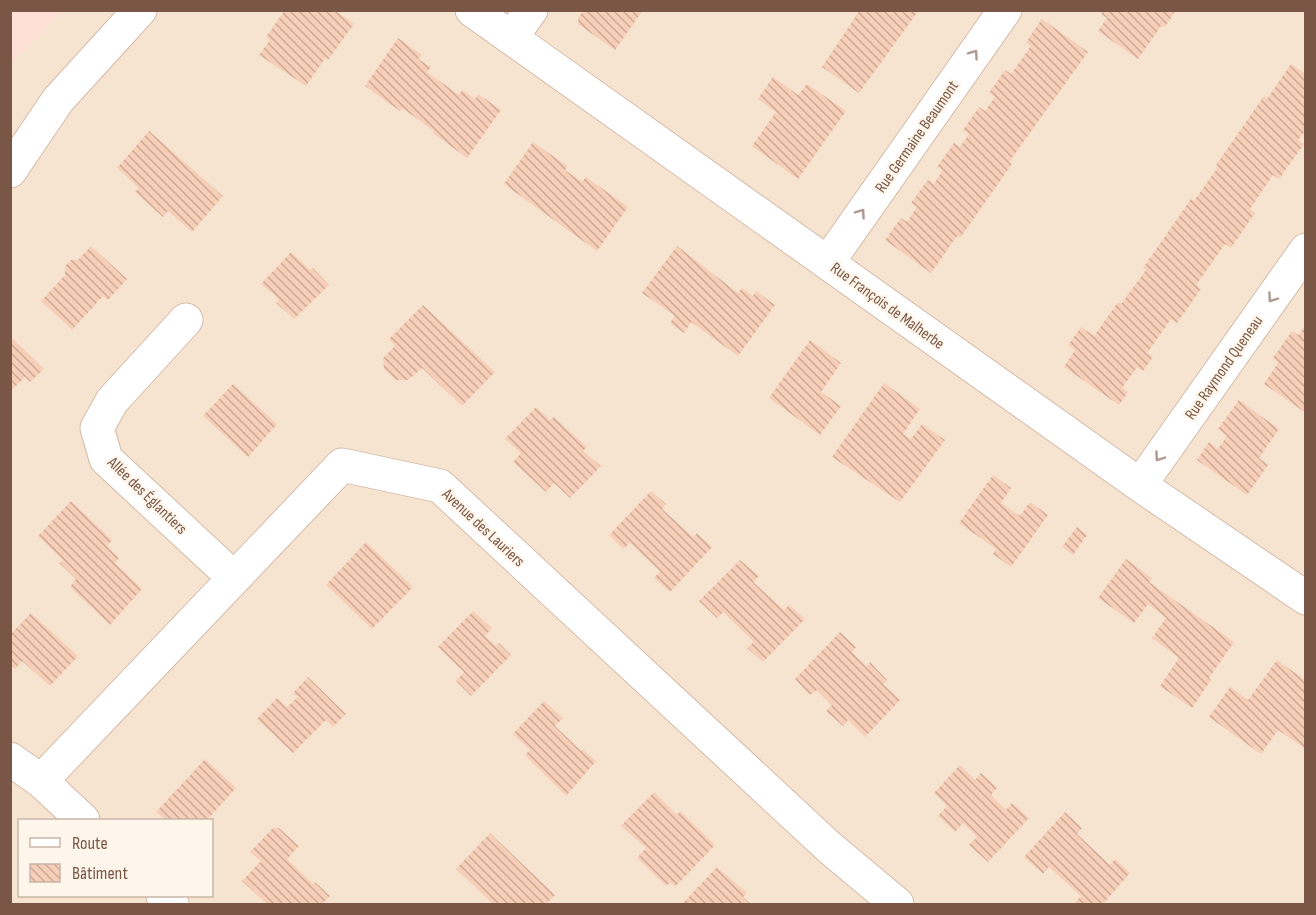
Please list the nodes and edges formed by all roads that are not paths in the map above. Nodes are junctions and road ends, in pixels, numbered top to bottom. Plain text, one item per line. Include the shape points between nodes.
1 (140, 10) edge
2 (472, 10) edge
3 (531, 10) edge
4 (1005, 10) edge
5 (511, 38) junction
6 (58, 100) junction
7 (10, 136) edge
8 (10, 171) edge
9 (1305, 250) edge
10 (828, 262) junction
11 (186, 320) dead end
12 (1140, 485) junction
13 (234, 578) junction
14 (1305, 598) edge
15 (10, 759) edge
16 (41, 781) junction
17 (82, 819) edge
18 (897, 904) edge

1 - 6 street
2 - 5 street, Rue François de Malherbe
3 - 5 street
10 -> 4 street, Rue Germaine Beaumont
5 - 10 street, Rue François de Malherbe
6 - 7 street
6 - 8 street
9 -> 12 street, Rue Raymond Queneau
10 - 12 street, Rue François de Malherbe
11 - 13 street, Allée des Églantiers via 112,401 97,428 106,459
12 - 14 street, Rue François de Malherbe
13 - 16 street, Avenue des Lauriers
13 - 18 street, Avenue des Lauriers via 342,465 440,486 830,848
15 - 16 street
16 - 17 street

